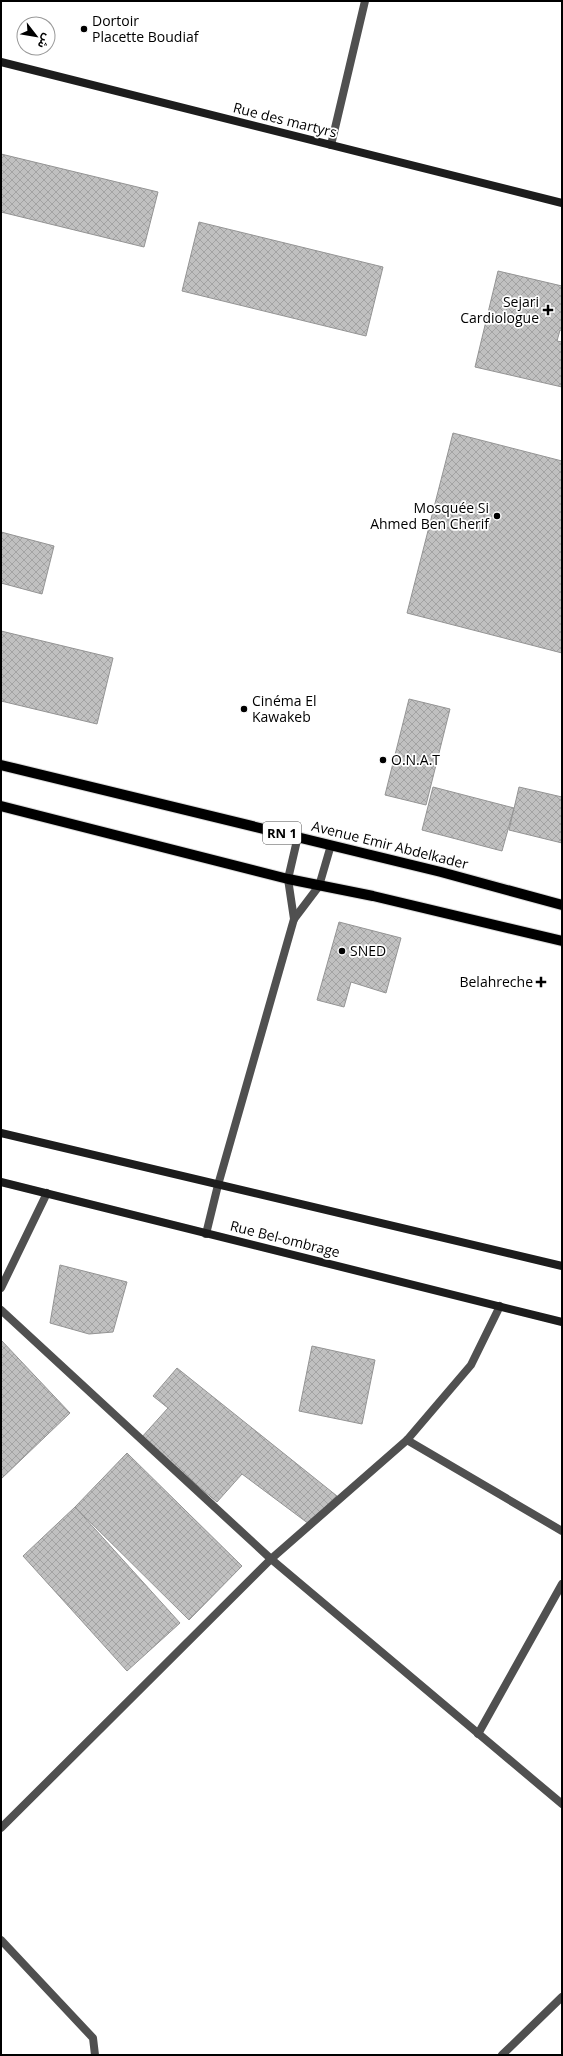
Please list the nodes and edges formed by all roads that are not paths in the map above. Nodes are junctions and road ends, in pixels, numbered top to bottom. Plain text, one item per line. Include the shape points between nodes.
1 (364, 1) edge
2 (1, 62) edge
3 (330, 145) junction
4 (562, 203) edge
5 (1, 766) edge
6 (1, 806) edge
7 (298, 836) junction
8 (331, 845) junction
9 (288, 879) junction
10 (319, 886) junction
11 (562, 905) edge
12 (294, 919) junction
13 (562, 941) edge
14 (1, 1132) edge
15 (1, 1182) edge
16 (218, 1185) junction
17 (47, 1193) junction
18 (206, 1234) junction
19 (562, 1266) edge
20 (1, 1288) edge
21 (500, 1306) junction
22 (1, 1310) edge
23 (562, 1322) edge
24 (408, 1440) junction
25 (562, 1531) edge
26 (271, 1559) junction
27 (562, 1584) edge
28 (478, 1734) junction
29 (562, 1804) edge
30 (1, 1828) edge
31 (1, 1940) edge
32 (562, 1997) edge
33 (95, 2055) edge
34 (502, 2055) edge

1 - 3 street
2 - 3 street, Rue des martyrs
3 - 4 street, Rue des martyrs
5 - 7 main road, Avenue Emir Abdelkader / RN 1
6 - 9 main road
7 - 8 main road, Avenue Emir Abdelkader / RN 1
7 - 9 street
8 - 10 street
8 - 11 main road, Avenue Emir Abdelkader / RN 1
9 - 10 main road
9 - 12 street
10 - 12 street
10 - 13 main road via 373,896
12 - 16 street
14 - 16 street
15 - 17 street, Rue Bel-ombrage
16 - 18 street
16 - 19 street
17 - 18 street, Rue Bel-ombrage
17 - 20 street
18 - 21 street, Rue Bel-ombrage
21 - 23 street, Rue Bel-ombrage
21 - 24 street via 471,1366
22 - 26 street
24 - 25 street
24 - 26 street
26 - 28 street
26 - 30 street
27 - 28 street
28 - 29 street
31 - 33 street via 93,2038
32 - 34 street

